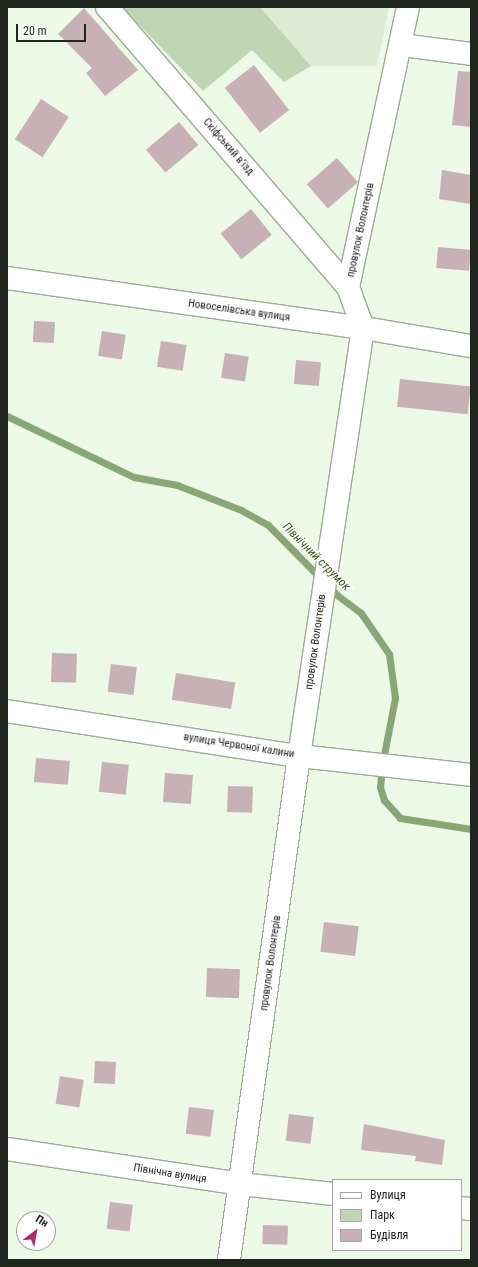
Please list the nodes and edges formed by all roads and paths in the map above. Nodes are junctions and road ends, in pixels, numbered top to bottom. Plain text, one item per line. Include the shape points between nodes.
1 (107, 7) edge
2 (408, 7) edge
3 (402, 45) junction
4 (471, 54) edge
5 (7, 278) edge
6 (348, 287) junction
7 (363, 328) junction
8 (471, 346) edge
9 (7, 711) edge
10 (299, 756) junction
11 (471, 774) edge
12 (7, 1149) edge
13 (240, 1184) junction
14 (332, 1194) edge
15 (229, 1260) edge

1 - 6 street, Скіфський в'їзд
2 - 3 street, провулок Волонтерів
3 - 4 street
3 - 6 street, провулок Волонтерів
5 - 7 street, Новоселівська вулиця
6 - 7 street, провулок Волонтерів
7 - 8 street, Новоселівська вулиця
7 - 10 street, провулок Волонтерів
9 - 10 street, вулиця Червоної калини
10 - 11 street, вулиця Червоної калини
10 - 13 street, провулок Волонтерів
12 - 13 street, Північна вулиця
13 - 14 street, Північна вулиця
13 - 15 street, провулок Волонтерів

